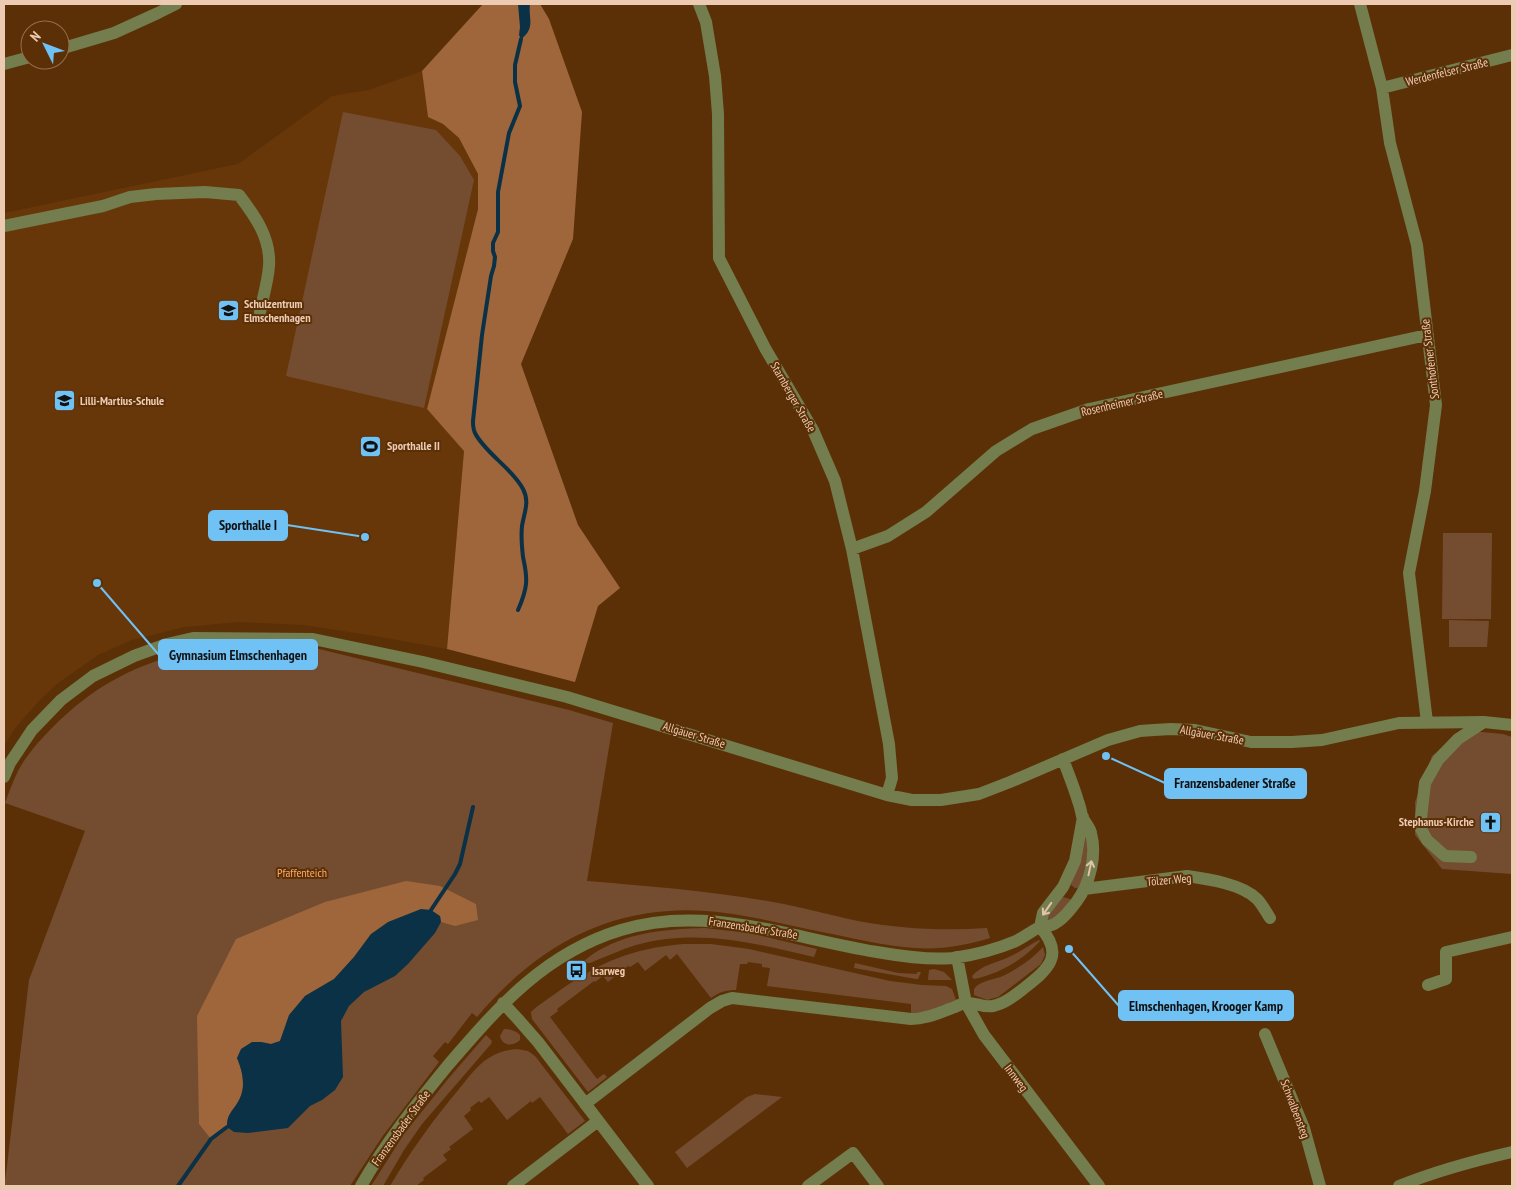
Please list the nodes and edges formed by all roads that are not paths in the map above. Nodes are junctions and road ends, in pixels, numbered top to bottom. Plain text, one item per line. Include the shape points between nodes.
1 (176, 4) edge
2 (699, 4) edge
3 (1360, 4) edge
4 (70, 46) edge
5 (1512, 55) edge
6 (20, 60) edge
7 (4, 64) edge
8 (1382, 88) junction
9 (4, 226) edge
10 (260, 312) dead end
11 (1427, 335) junction
12 (852, 549) junction
13 (1427, 722) junction
14 (1484, 722) junction
15 (1512, 725) edge
16 (1062, 759) junction
17 (4, 777) edge
18 (886, 794) junction
19 (1082, 817) junction
20 (1471, 857) dead end
21 (1063, 888) junction
22 (1082, 892) junction
23 (1270, 918) dead end
24 (1040, 927) junction
25 (1512, 937) edge
26 (957, 957) junction
27 (1428, 985) dead end
28 (503, 1003) junction
29 (966, 1003) junction
30 (1265, 1034) dead end
31 (585, 1104) junction
32 (598, 1121) junction
33 (1512, 1152) edge
34 (361, 1186) edge
35 (512, 1186) edge
36 (648, 1186) edge
37 (808, 1186) edge
38 (878, 1186) edge
39 (1099, 1186) edge
40 (1320, 1186) edge
41 (1399, 1186) edge

1 - 4 street via 114,33
2 - 12 street, Starnberger Straße via 706,22 718,114 719,258 765,348 813,430 834,480
3 - 8 street, Sonthofener Straße
5 - 8 street, Werdenfelser Straße
6 - 7 street
8 - 11 street, Sonthofener Straße via 1390,143 1417,245
9 - 10 street via 103,206 130,197 205,192 239,195 256,216 266,239 269,265
11 - 12 street, Rosenheimer Straße via 1089,409 1032,430 996,452 926,512 888,536
11 - 13 street, Sonthofener Straße via 1436,405 1425,491 1409,573
12 - 18 street, Starnberger Straße via 889,744 892,778
13 - 14 street
13 - 16 street, Allgäuer Straße via 1292,742 1251,742 1195,730 1154,730 1108,740
14 - 15 street
14 - 20 street via 1458,740 1438,760 1425,783 1420,826 1427,840 1445,856
16 - 18 street, Allgäuer Straße via 979,794 941,800 912,800
16 - 19 street, Franzensbader Straße
17 - 18 street, Allgäuer Straße via 32,730 61,700 93,676 134,656 193,638 312,639 566,696
19 - 21 street, Franzensbader Straße via 1075,861
22 -> 19 street, Franzensbader Straße via 1089,875 1093,847 1090,830
21 - 22 street
21 -> 24 street, Franzensbader Straße via 1043,913
22 - 23 street, Tölzer Weg via 1187,876 1204,878 1244,890 1257,899
22 - 24 street, Franzensbader Straße via 1068,912 1052,926
24 - 26 street, Franzensbader Straße via 1014,942
24 - 29 street via 1049,938 1052,950 1052,959 1041,975 1002,1003 986,1007
25 - 27 street via 1446,952 1446,979
26 - 28 street, Franzensbader Straße via 916,958 724,922 670,921 622,929 584,944 534,975
26 - 29 street, Innweg
28 - 31 street via 538,1042
28 - 34 street, Franzensbader Straße via 407,1117
29 - 31 street via 930,1017 911,1019 732,998 710,1008
29 - 39 street, Innweg via 984,1035
30 - 40 street, Schwalbensteg via 1304,1128
31 - 32 street
32 - 35 street
32 - 36 street
33 - 41 street via 1472,1161
37 - 38 street via 853,1153

